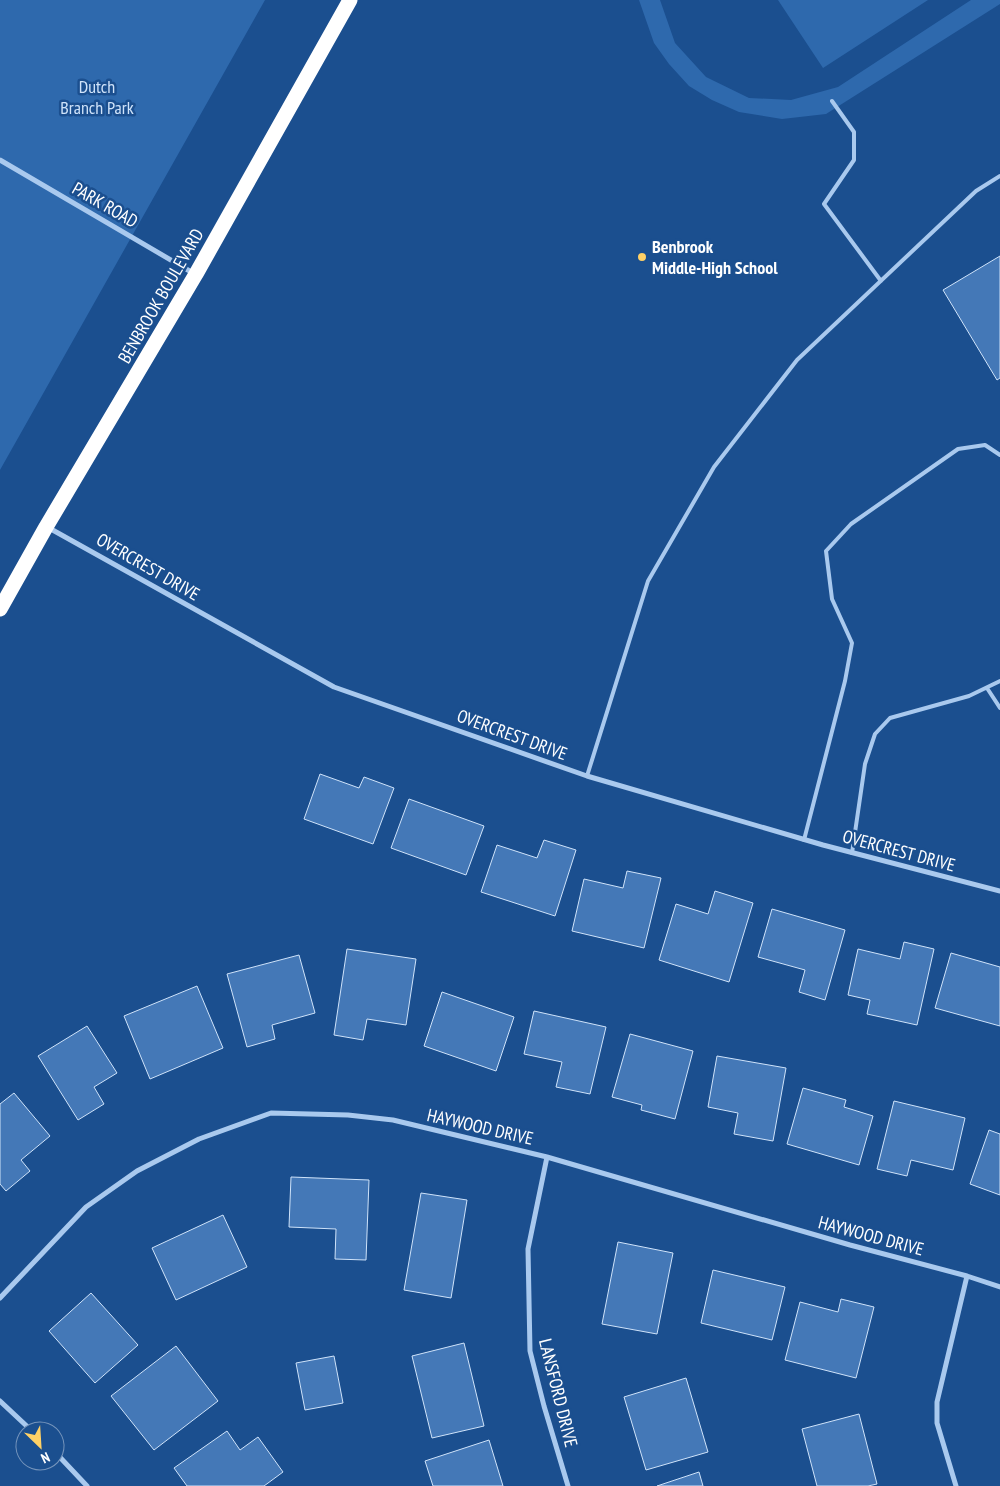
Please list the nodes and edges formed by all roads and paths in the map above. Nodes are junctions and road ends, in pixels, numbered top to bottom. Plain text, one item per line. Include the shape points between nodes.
1 (350, 0) edge
2 (832, 101) dead end
3 (0, 160) edge
4 (1000, 176) edge
5 (196, 274) junction
6 (881, 282) junction
7 (1000, 455) edge
8 (46, 526) junction
9 (0, 609) edge
10 (1000, 680) edge
11 (987, 688) junction
12 (1000, 708) edge
13 (587, 776) junction
14 (804, 840) junction
15 (852, 853) junction
16 (1000, 891) edge
17 (547, 1157) junction
18 (967, 1276) junction
19 (1000, 1286) edge
20 (0, 1298) edge
21 (0, 1401) edge
22 (21, 1421) edge
23 (65, 1462) edge
24 (88, 1486) edge
25 (568, 1486) edge
26 (956, 1486) edge

1 - 5 highway, BENBROOK BOULEVARD
2 - 6 lane via 854,132 854,160 824,204
3 - 5 street, PARK ROAD
4 - 6 lane via 976,191
5 - 8 highway, BENBROOK BOULEVARD
6 - 13 lane via 797,360 714,467 648,581
7 - 14 lane via 985,445 958,449 851,524 826,551 832,599 852,643 846,681
8 - 9 highway, BENBROOK BOULEVARD
8 - 13 street, OVERCREST DRIVE via 334,687
10 - 11 lane
11 - 12 lane
11 - 15 lane via 890,718 875,734 865,764
13 - 14 street, OVERCREST DRIVE
14 - 15 street, OVERCREST DRIVE
15 - 16 street, OVERCREST DRIVE
17 - 18 street, HAYWOOD DRIVE
17 - 20 street, HAYWOOD DRIVE via 393,1120 271,1113 199,1139 137,1171 86,1207
17 - 25 street, LANSFORD DRIVE via 528,1249 530,1351
18 - 19 street, HAYWOOD DRIVE
18 - 26 street via 937,1402 937,1423
21 - 22 street
23 - 24 street

